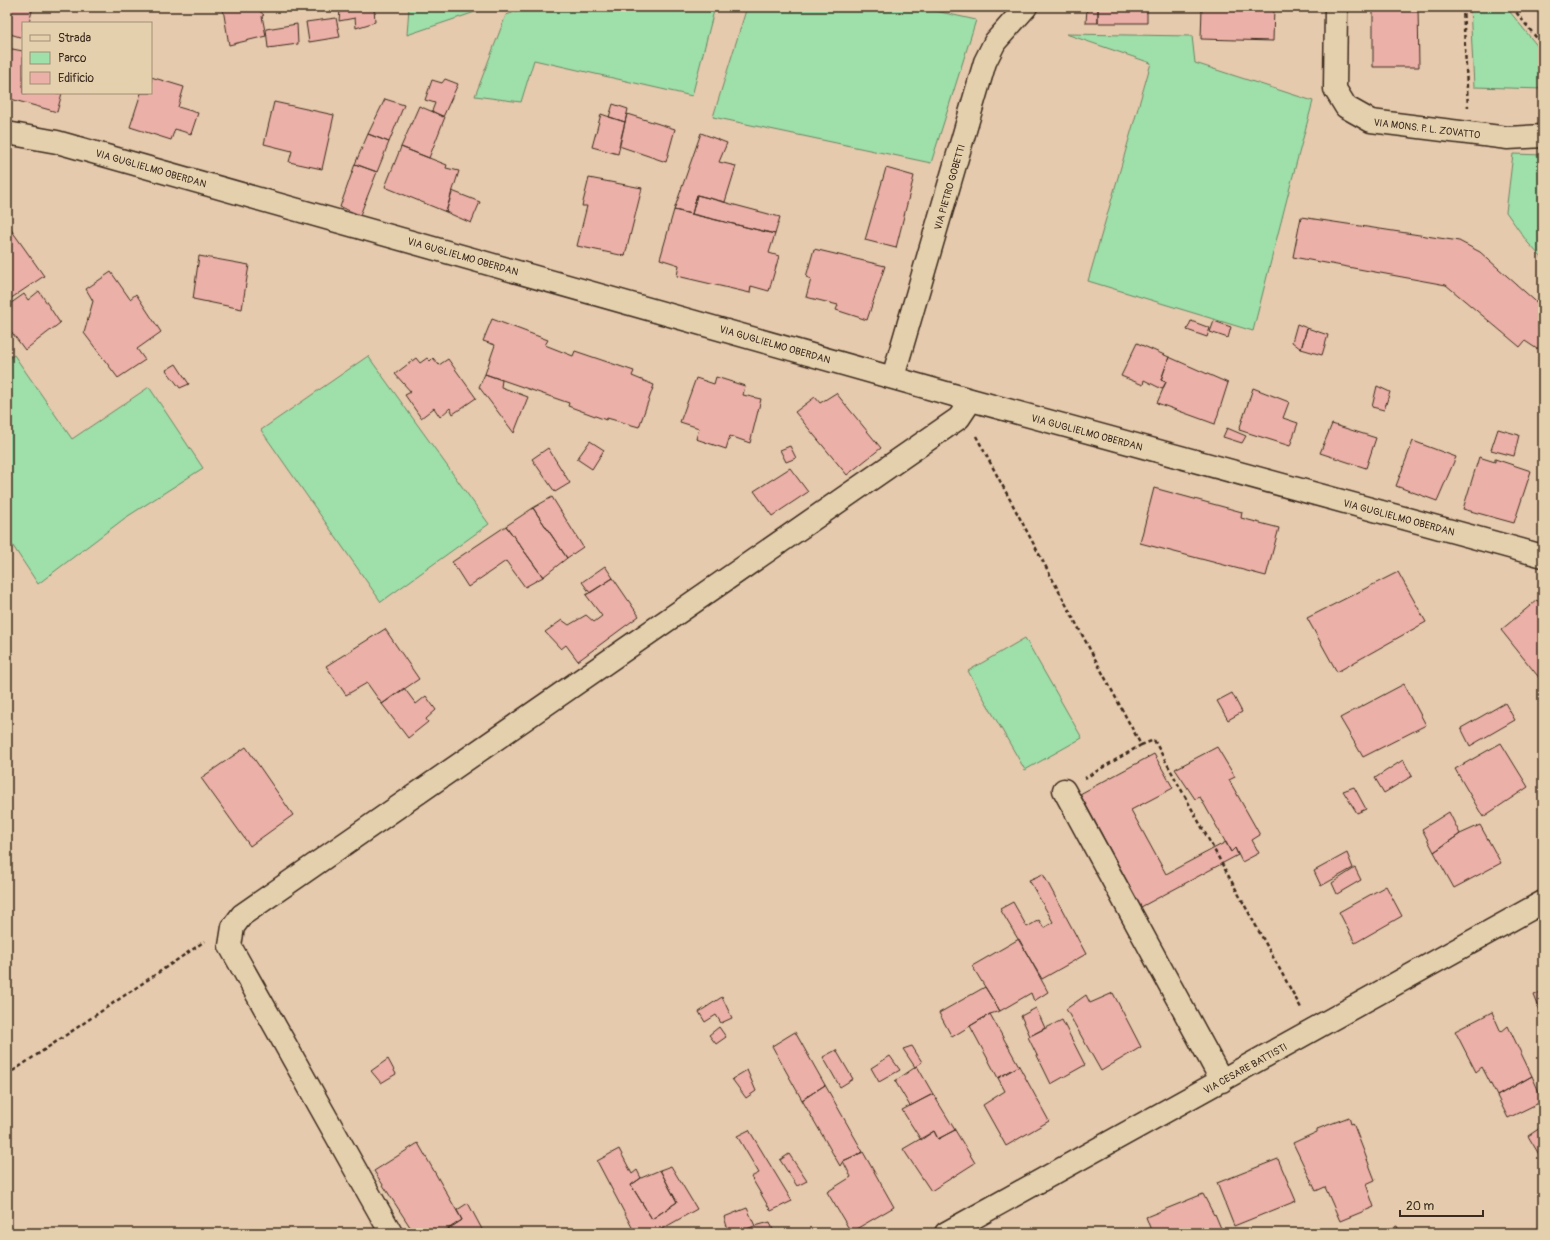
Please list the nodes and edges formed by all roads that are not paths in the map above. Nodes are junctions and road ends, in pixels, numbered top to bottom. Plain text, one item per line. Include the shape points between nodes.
1 (1026, 7) edge
2 (1336, 7) edge
3 (7, 133) edge
4 (1543, 136) edge
5 (893, 378) junction
6 (971, 400) junction
7 (1543, 556) edge
8 (1064, 790) road end
9 (1543, 902) edge
10 (1222, 1081) junction
11 (391, 1233) edge
12 (946, 1233) edge

1 - 5 street, VIA PIETRO GOBETTI via 995,42 985,62
2 - 4 street, VIA MONS. P. L. ZOVATTO via 1335,89 1346,107 1371,121 1508,138
3 - 5 street, VIA GUGLIELMO OBERDAN via 64,144
5 - 6 street, VIA GUGLIELMO OBERDAN
6 - 7 street, VIA GUGLIELMO OBERDAN
6 - 11 street via 959,418 242,915 233,927 230,946
8 - 10 street
9 - 10 street, VIA CESARE BATTISTI
10 - 12 street, VIA CESARE BATTISTI

